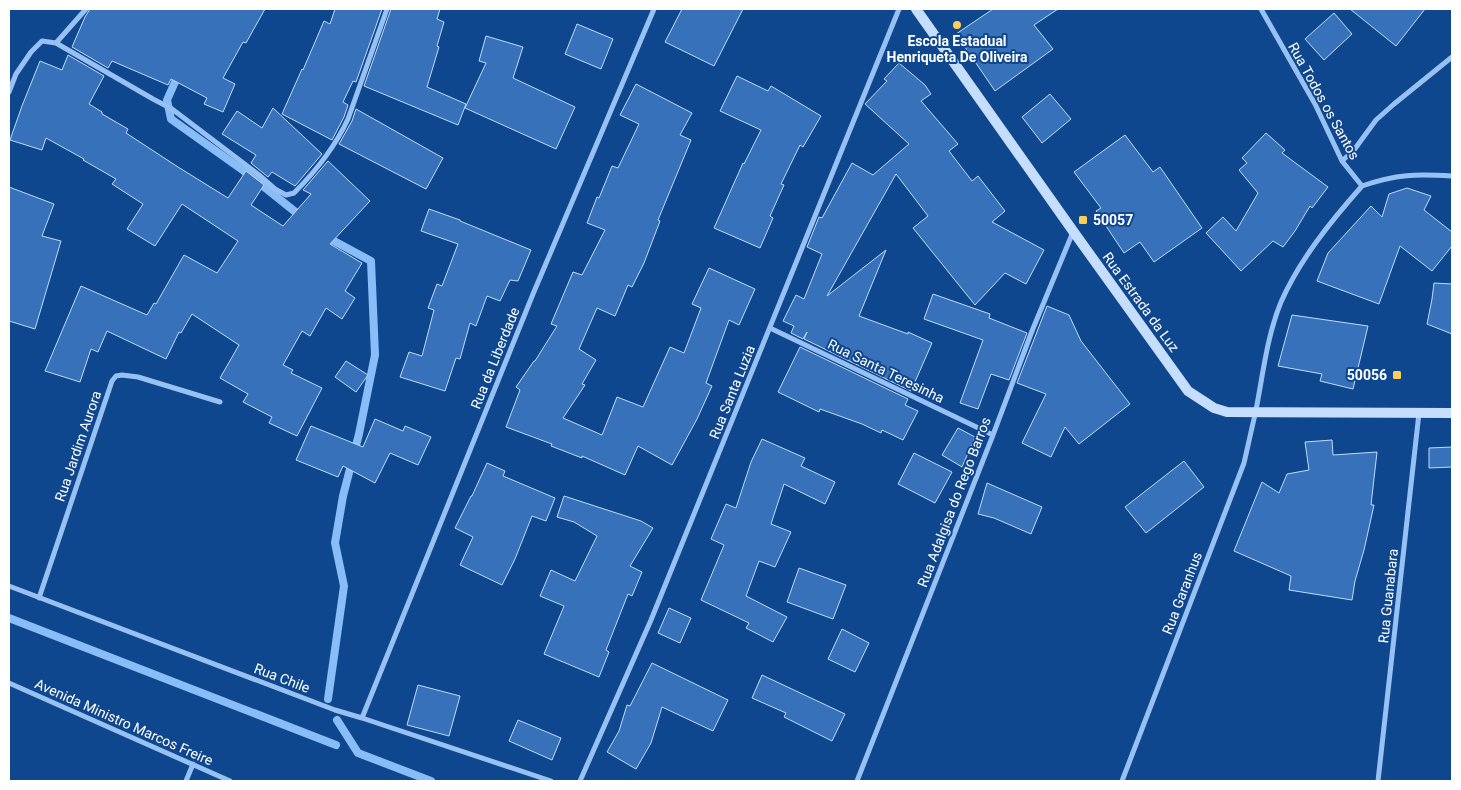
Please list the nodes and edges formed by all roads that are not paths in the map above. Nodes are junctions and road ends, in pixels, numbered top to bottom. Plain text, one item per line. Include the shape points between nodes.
1 (86, 9) edge
2 (387, 9) edge
3 (654, 9) edge
4 (898, 9) edge
5 (916, 9) edge
6 (1261, 9) edge
7 (56, 43) junction
8 (1452, 58) edge
9 (9, 92) edge
10 (1342, 161) junction
11 (1452, 176) edge
12 (1362, 186) junction
13 (1073, 231) junction
14 (770, 328) junction
15 (220, 402) dead end
16 (1256, 411) junction
17 (1420, 413) junction
18 (1452, 413) edge
19 (994, 435) junction
20 (9, 586) edge
21 (39, 598) junction
22 (9, 683) edge
23 (362, 718) junction
24 (193, 764) junction
25 (186, 781) edge
26 (230, 781) edge
27 (551, 781) edge
28 (580, 781) edge
29 (857, 781) edge
30 (1122, 781) edge
31 (1378, 781) edge

1 - 7 street
2 - 7 street via 342,132 333,148 294,193 286,195 172,109
3 - 23 street, Rua da Liberdade via 533,294
4 - 14 street, Rua Santa Luzia
5 - 13 main road, Rua Estrada da Luz
6 - 10 street, Rua Todos os Santos via 1315,104
7 - 9 street via 42,40 16,74
8 - 10 street via 1376,120
10 - 12 street, Rua Todos os Santos
11 - 12 street via 1403,175
12 - 16 street, Rua Garanhus via 1316,242 1281,303 1273,326
13 - 16 main road, Rua Estrada da Luz via 1188,391 1214,408 1227,412
13 - 19 street, Rua Adalgisa do Rego Barros
14 - 19 street, Rua Santa Teresinha
14 - 28 street, Rua Santa Luzia via 648,628
15 - 21 street, Rua Jardim Aurora via 138,377 116,376
16 - 17 main road, Rua Estrada da Luz
16 - 30 street, Rua Garanhus via 1244,463
17 - 18 main road, Rua Estrada da Luz
17 - 31 street, Rua Guanabara
19 - 29 street, Rua Adalgisa do Rego Barros
20 - 21 street, Rua Chile
21 - 23 street, Rua Chile
22 - 24 street, Avenida Ministro Marcos Freire
23 - 27 street, Rua Chile
24 - 25 street
24 - 26 street, Avenida Ministro Marcos Freire

